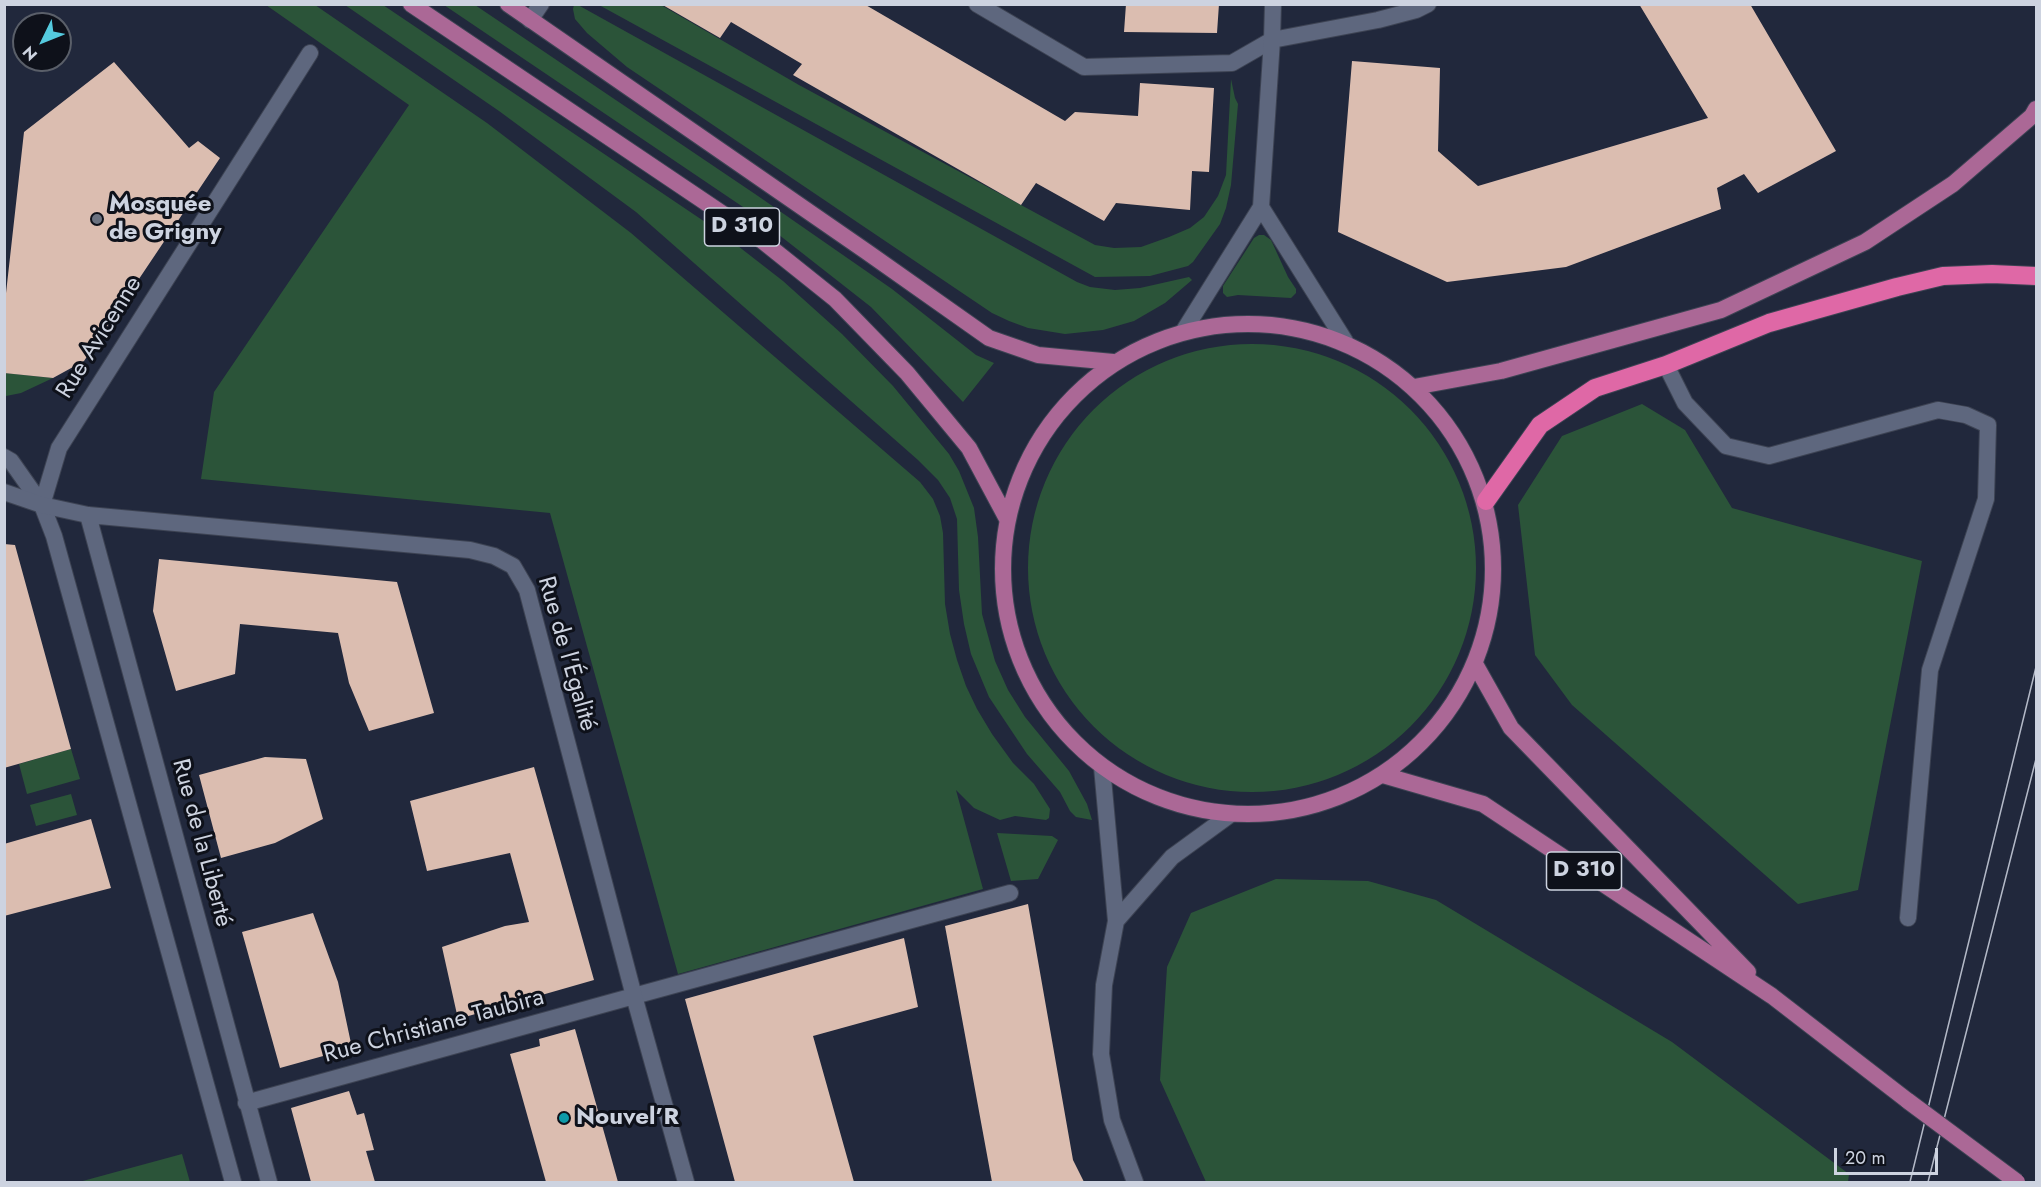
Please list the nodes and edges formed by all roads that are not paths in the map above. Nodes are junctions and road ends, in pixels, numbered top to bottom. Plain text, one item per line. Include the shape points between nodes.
1 (411, 4) edge
2 (508, 4) edge
3 (541, 4) edge
4 (977, 4) edge
5 (1274, 4) edge
6 (1428, 4) edge
7 (530, 20) junction
8 (1272, 40) junction
9 (310, 53) dead end
10 (2037, 109) edge
11 (1261, 207) junction
12 (2037, 276) edge
13 (1183, 332) junction
14 (1345, 341) junction
15 (1113, 362) junction
16 (1666, 365) junction
17 (1414, 387) junction
18 (4, 457) edge
19 (4, 492) edge
20 (1486, 501) junction
21 (42, 505) junction
22 (88, 515) junction
23 (1007, 519) junction
24 (1475, 664) junction
25 (1102, 767) junction
26 (1383, 775) junction
27 (1231, 814) junction
28 (1010, 893) dead end
29 (1908, 918) dead end
30 (1116, 921) junction
31 (634, 996) junction
32 (1772, 996) junction
33 (246, 1103) junction
34 (233, 1182) edge
35 (268, 1182) edge
36 (686, 1182) edge
37 (1135, 1182) edge
38 (2017, 1182) edge

1 - 23 main road, D 310 via 759,239 835,299 907,373 969,448
2 - 7 main road, D 310
3 - 7 street
4 - 8 street via 1084,67 1232,63
5 - 8 street
6 - 8 street via 1378,20
7 - 15 main road, D 310 via 989,338 1038,355
8 - 11 street
9 - 21 street, Rue Avicenne via 59,448
10 - 17 main road via 1953,184 1865,242 1721,310 1501,371
11 - 13 street
11 - 14 street
12 - 16 highway via 1944,276 1897,286 1769,323
13 - 14 main road via 1227,324 1273,324
13 - 15 main road
14 - 17 main road
15 - 23 main road via 1078,391 1046,428 1022,472
16 - 20 highway via 1595,388 1540,425
16 - 29 street via 1685,403 1726,446 1769,456 1938,410 1966,415 1988,425 1986,499 1930,670
17 - 20 main road via 1452,431
18 - 21 street via 11,461
19 - 21 street, Rue de l'Égalité
20 - 24 main road via 1493,592
21 - 22 street, Rue de l'Égalité
21 - 34 street via 54,536
22 - 31 street, Rue de l'Égalité via 470,550 513,566 527,590
22 - 33 street, Rue de la Liberté
23 - 25 main road via 1002,568 1007,618 1026,674 1055,720
24 - 26 main road via 1437,727
24 - 32 main road, D 310 via 1511,728
25 - 27 main road via 1148,794 1190,808
25 - 30 street
26 - 27 main road via 1308,807 1270,814
26 - 32 main road, D 310 via 1483,804
27 - 30 street via 1172,857
28 - 31 street, Rue Christiane Taubira
30 - 37 street via 1104,985 1101,1054 1112,1120
31 - 33 street, Rue Christiane Taubira
31 - 36 street, Rue de l'Égalité
32 - 38 main road, D 310, bridge
33 - 35 street, Rue de la Liberté

